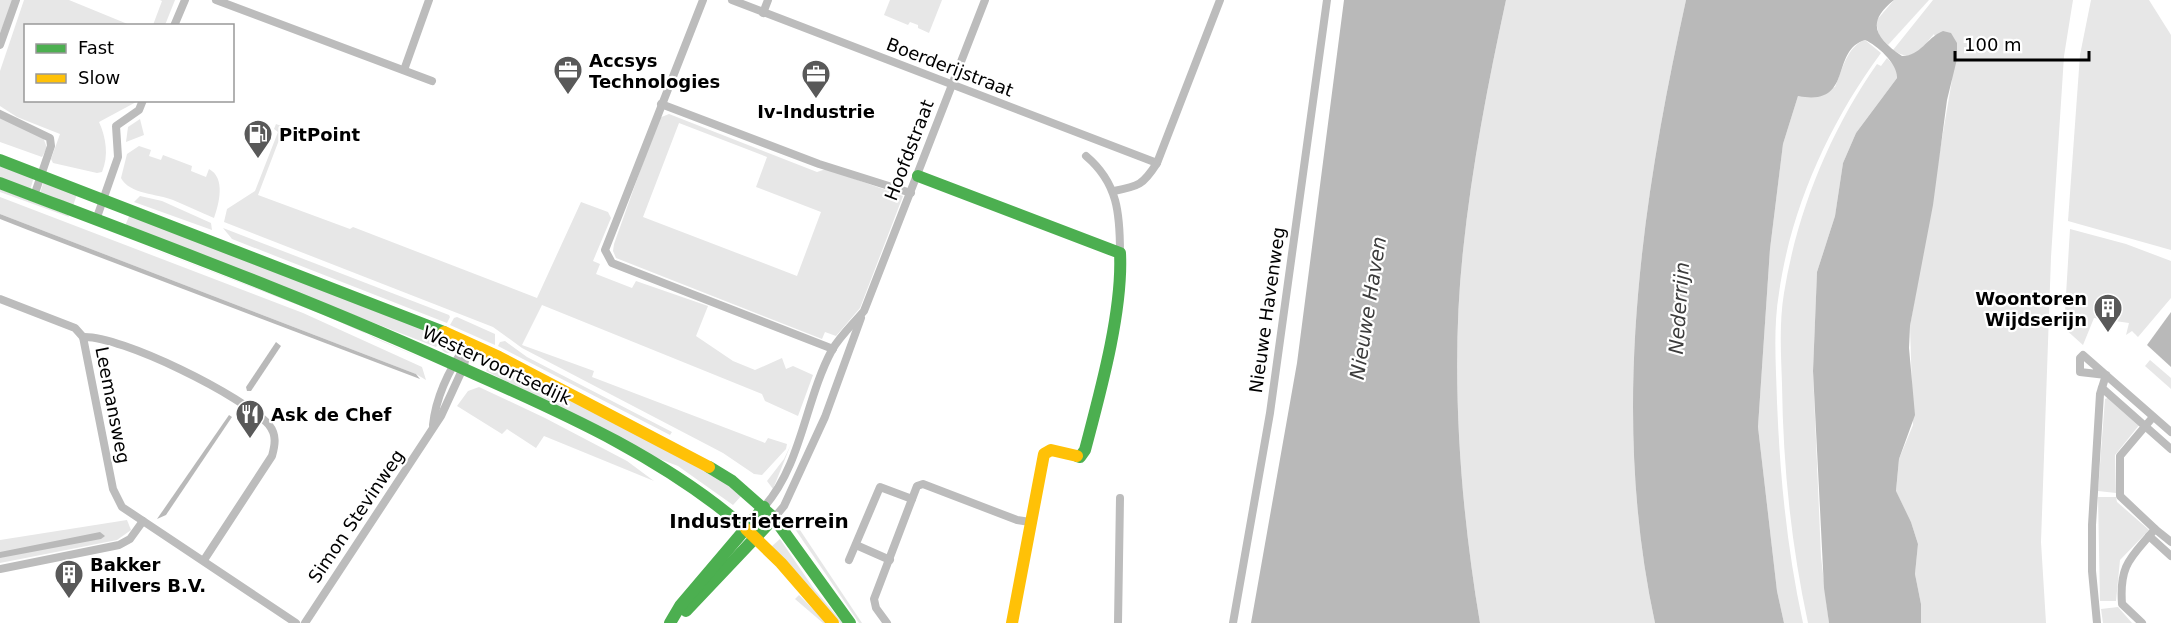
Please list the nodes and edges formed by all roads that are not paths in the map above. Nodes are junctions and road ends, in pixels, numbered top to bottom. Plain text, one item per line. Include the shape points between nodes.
1 (16, 0) edge
2 (184, 0) edge
3 (216, 0) edge
4 (429, 0) edge
5 (703, 0) edge
6 (732, 0) edge
7 (768, 0) edge
8 (985, 0) edge
9 (1220, 0) edge
10 (1327, 0) edge
11 (764, 13) junction
12 (175, 24) edge
13 (0, 45) edge
14 (404, 70) junction
15 (432, 81) dead end
16 (951, 85) junction
17 (142, 102) edge
18 (661, 104) junction
19 (0, 114) edge
20 (1086, 156) dead end
21 (0, 159) edge
22 (1157, 163) junction
23 (41, 175) junction
24 (918, 176) junction
25 (0, 183) edge
26 (1114, 191) junction
27 (911, 193) junction
28 (34, 196) junction
29 (104, 199) junction
30 (96, 220) junction
31 (1120, 253) junction
32 (0, 299) edge
33 (864, 311) junction
34 (83, 337) junction
35 (468, 343) junction
36 (833, 349) junction
37 (459, 364) junction
38 (2102, 388) junction
39 (2153, 417) junction
40 (433, 426) junction
41 (2145, 426) junction
42 (2171, 432) edge
43 (800, 434) junction
44 (813, 438) junction
45 (2171, 449) edge
46 (1120, 498) dead end
47 (912, 499) junction
48 (764, 507) junction
49 (774, 518) junction
50 (143, 521) junction
51 (1030, 522) junction
52 (749, 532) junction
53 (2152, 532) junction
54 (2171, 542) edge
55 (856, 545) junction
56 (2171, 556) edge
57 (204, 560) junction
58 (849, 560) dead end
59 (890, 560) junction
60 (0, 569) edge
61 (296, 623) edge
62 (305, 623) edge
63 (670, 623) edge
64 (676, 623) edge
65 (833, 623) edge
66 (850, 623) edge
67 (887, 623) edge
68 (1012, 623) edge
69 (1119, 623) edge
70 (1233, 623) edge
71 (2097, 623) edge
72 (2142, 623) edge

1 - 13 street
2 - 12 street
3 - 14 street
4 - 14 street
5 - 18 street
6 - 11 street, Boerderijstraat
7 - 11 street
8 - 16 street, Hoofdstraat
9 - 22 street
10 - 70 street, Nieuwe Havenweg via 1270,413
11 - 16 street, Boerderijstraat
14 - 15 street
16 - 22 street, Boerderijstraat
16 - 24 street, Hoofdstraat
17 - 29 street via 139,110 116,126 118,157
18 - 27 street via 819,164
18 - 36 street via 605,250 612,263
19 - 23 street via 50,138
20 - 26 street via 1098,166
21 - 23 main road, Westervoortsedijk
22 - 26 street via 1147,180
23 - 28 street
23 - 29 main road, Westervoortsedijk
24 - 27 street, Hoofdstraat
24 - 31 main road
25 - 28 main road, Westervoortsedijk
26 - 31 street via 1120,215
27 - 33 street, Hoofdstraat
28 - 30 main road, Westervoortsedijk
29 - 30 street
29 - 35 main road, Westervoortsedijk
30 - 37 main road, Westervoortsedijk
31 - 51 main road via 1121,275 1104,373 1085,450 1080,457 1046,450
32 - 34 street, Leemansweg via 75,328
33 - 36 street, Hoofdstraat
33 - 44 street, Hoofdstraat
34 - 50 street, Leemansweg via 115,498
34 - 57 street via 101,338 192,374 269,426 276,444 272,456
35 - 37 street
35 - 48 main road, Westervoortsedijk via 707,465
36 - 43 street, Hoofdstraat
37 - 40 street, Simon Stevinweg via 445,409
37 - 40 street, Simon Stevinweg via 447,378
37 - 52 main road, Westervoortsedijk via 619,443 681,480
38 - 39 street via 2106,375
38 - 41 street
38 - 71 street via 2092,525
39 - 41 street
39 - 42 street
40 - 62 street, Simon Stevinweg
41 - 45 street
41 - 53 street via 2120,456 2120,496
43 - 44 street
43 - 48 street via 779,489
44 - 49 street via 784,506
46 - 69 street
47 - 51 street via 917,486 923,484
47 - 55 street via 880,487
47 - 59 street
48 - 49 main road, Westervoortsedijk
48 - 52 main road
49 - 52 main road
49 - 66 main road, Westervoortsedijk
50 - 57 street, Leemansweg
50 - 60 street via 130,539 119,545
51 - 68 main road
52 - 63 main road via 680,606
52 - 64 main road
52 - 65 main road, Westervoortsedijk
53 - 54 street
53 - 56 street
53 - 72 street via 2126,562 2123,575 2122,604
55 - 58 street
55 - 59 street
57 - 61 street, Leemansweg
59 - 67 street via 874,599

